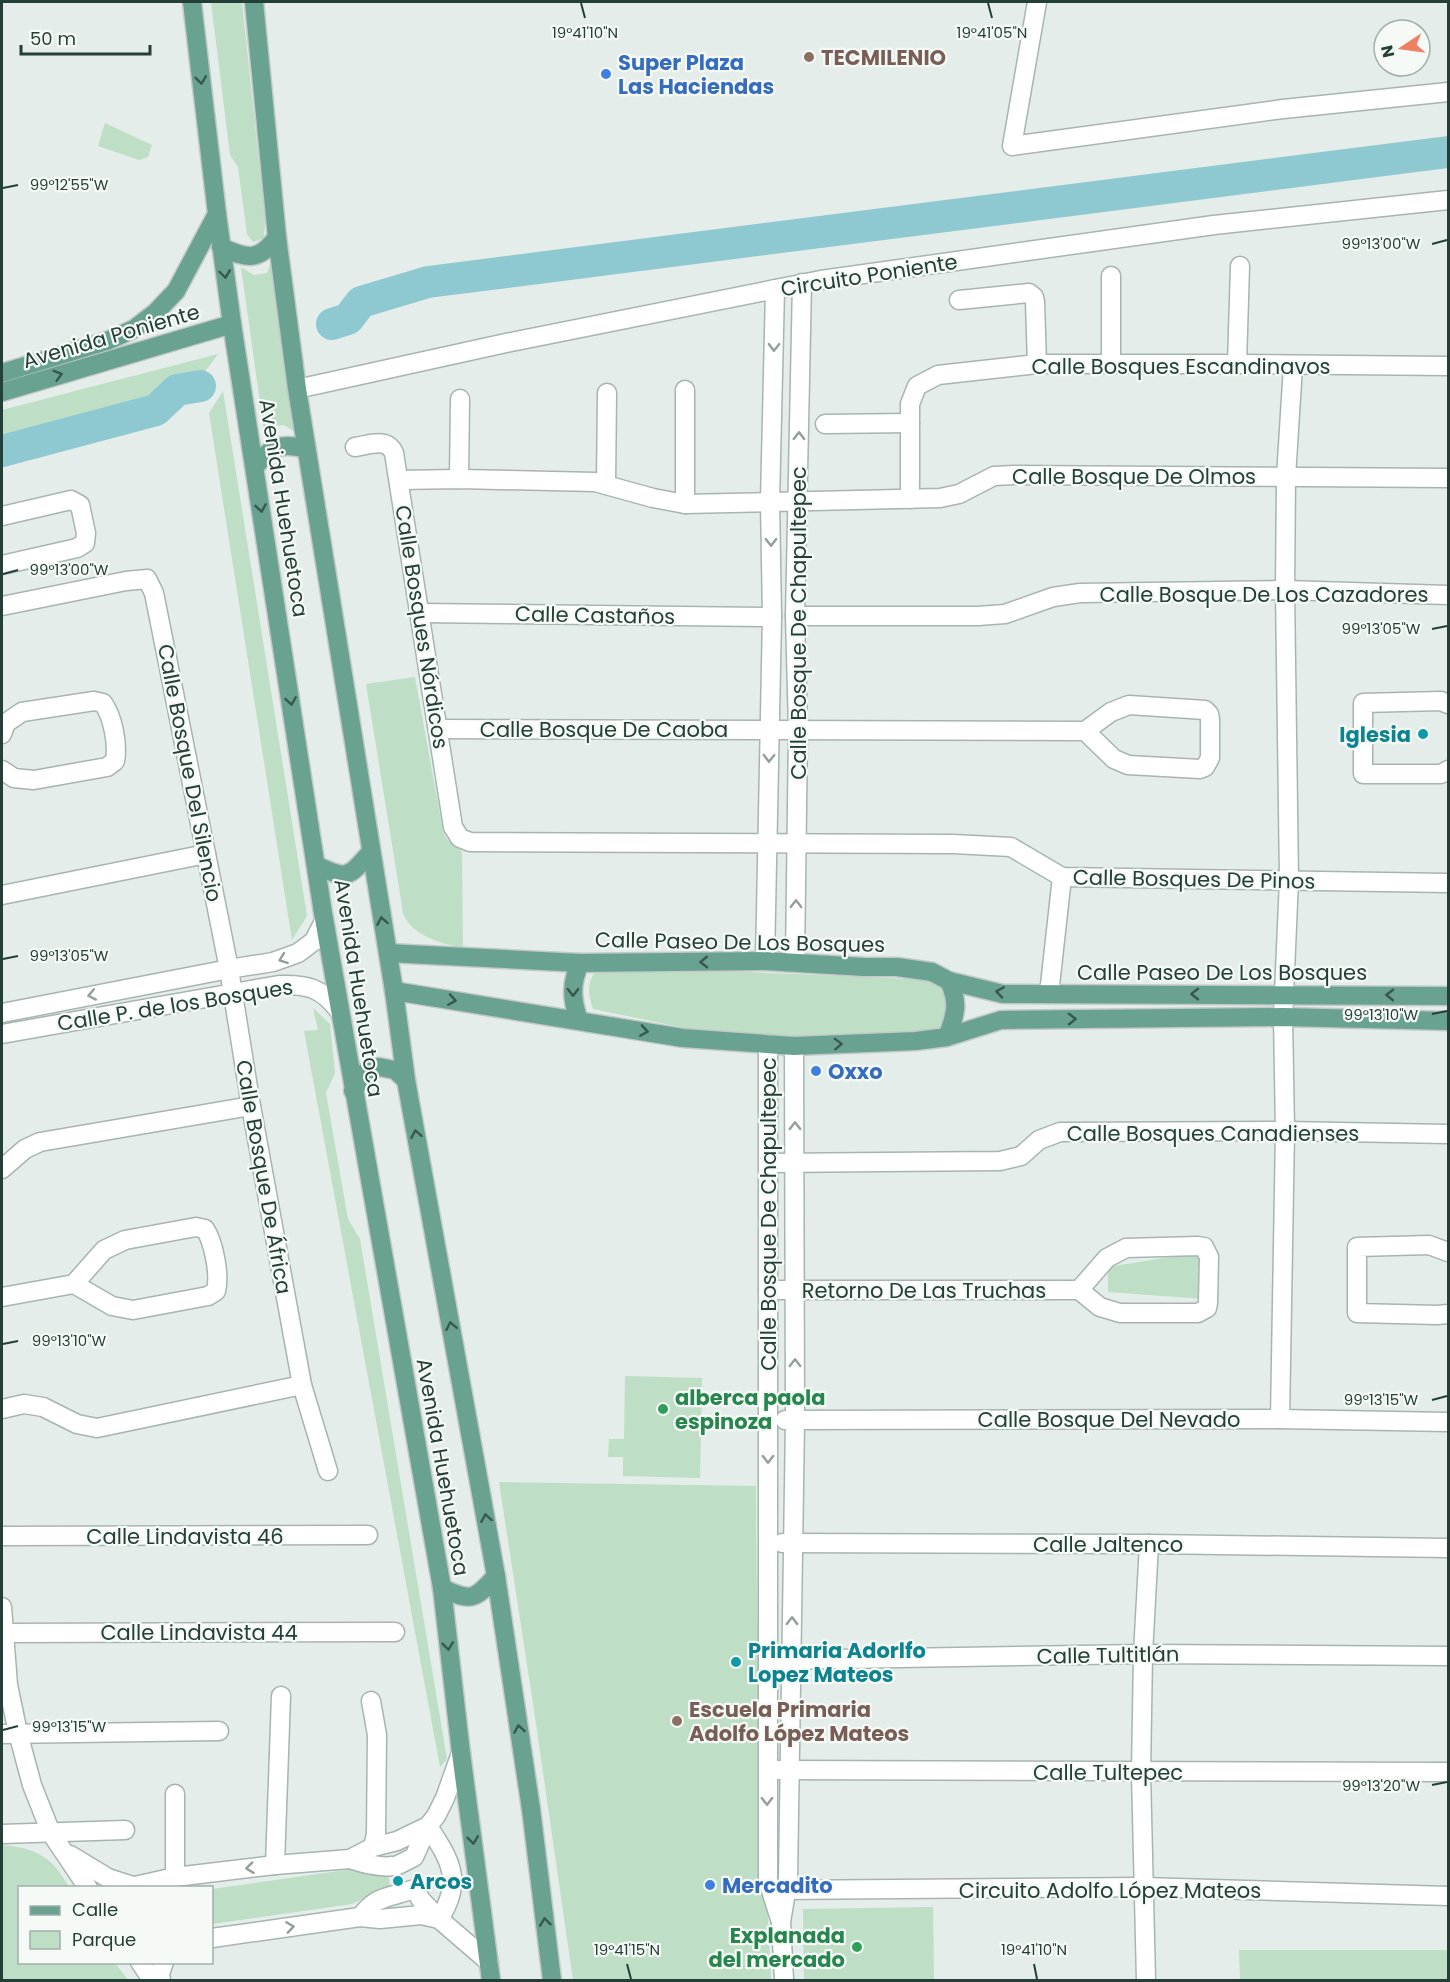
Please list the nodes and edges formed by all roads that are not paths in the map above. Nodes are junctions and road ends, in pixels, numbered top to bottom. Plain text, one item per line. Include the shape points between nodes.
1 (192, 2) edge
2 (254, 2) edge
3 (1037, 2) edge
4 (1449, 92) edge
5 (1449, 200) edge
6 (217, 214) junction
7 (277, 237) junction
8 (221, 247) junction
9 (1240, 266) dead end
10 (1111, 276) dead end
11 (802, 283) junction
12 (775, 289) junction
13 (959, 300) dead end
14 (232, 324) junction
15 (1037, 364) junction
16 (1237, 364) junction
17 (1111, 365) junction
18 (1293, 366) junction
19 (1449, 366) edge
20 (2, 373) edge
21 (297, 389) junction
22 (685, 390) dead end
23 (2, 392) edge
24 (607, 393) dead end
25 (460, 399) dead end
26 (910, 423) junction
27 (825, 424) dead end
28 (355, 447) dead end
29 (306, 449) junction
30 (255, 467) junction
31 (1286, 477) junction
32 (1449, 478) edge
33 (459, 479) junction
34 (399, 480) junction
35 (606, 484) junction
36 (910, 499) junction
37 (770, 502) junction
38 (798, 502) junction
39 (685, 504) junction
40 (2, 516) edge
41 (2, 565) edge
42 (1285, 590) junction
43 (1449, 595) edge
44 (2, 606) edge
45 (419, 613) junction
46 (795, 616) junction
47 (771, 617) junction
48 (1449, 704) edge
49 (438, 729) junction
50 (769, 729) junction
51 (798, 729) junction
52 (1085, 731) junction
53 (2, 734) edge
54 (2, 770) edge
55 (1449, 770) edge
56 (767, 843) junction
57 (796, 844) junction
58 (370, 853) junction
59 (206, 854) junction
60 (316, 865) junction
61 (1062, 877) junction
62 (1288, 880) junction
63 (1449, 884) edge
64 (2, 895) edge
65 (324, 921) junction
66 (388, 953) junction
67 (765, 961) junction
68 (795, 962) junction
69 (580, 963) junction
70 (229, 969) junction
71 (948, 981) junction
72 (394, 991) junction
73 (234, 994) junction
74 (1049, 994) junction
75 (1284, 994) junction
76 (1449, 996) edge
77 (340, 1012) junction
78 (2, 1013) edge
79 (1283, 1017) junction
80 (579, 1020) junction
81 (1449, 1021) edge
82 (2, 1034) edge
83 (947, 1037) junction
84 (768, 1044) junction
85 (795, 1046) junction
86 (406, 1080) junction
87 (353, 1091) junction
88 (250, 1106) junction
89 (1285, 1131) junction
90 (1449, 1134) edge
91 (768, 1163) junction
92 (795, 1164) junction
93 (2, 1169) edge
94 (1449, 1252) edge
95 (74, 1284) junction
96 (768, 1290) junction
97 (794, 1290) junction
98 (1079, 1290) junction
99 (2, 1297) edge
100 (1449, 1314) edge
101 (302, 1385) junction
102 (2, 1409) edge
103 (769, 1419) junction
104 (1280, 1419) junction
105 (795, 1420) junction
106 (1449, 1422) edge
107 (328, 1471) dead end
108 (368, 1535) dead end
109 (2, 1536) edge
110 (768, 1543) junction
111 (793, 1543) junction
112 (1149, 1544) junction
113 (1449, 1548) edge
114 (496, 1576) junction
115 (442, 1588) junction
116 (2, 1607) edge
117 (395, 1632) dead end
118 (2, 1633) edge
119 (1143, 1654) junction
120 (1449, 1656) edge
121 (768, 1659) junction
122 (791, 1660) junction
123 (281, 1695) dead end
124 (372, 1701) dead end
125 (219, 1731) dead end
126 (10, 1733) edge
127 (461, 1752) junction
128 (767, 1770) junction
129 (788, 1770) junction
130 (1141, 1773) junction
131 (1449, 1773) edge
132 (175, 1794) dead end
133 (428, 1826) junction
134 (125, 1830) dead end
135 (2, 1833) edge
136 (56, 1841) junction
137 (373, 1847) junction
138 (414, 1857) junction
139 (351, 1858) junction
140 (275, 1865) junction
141 (176, 1877) junction
142 (87, 1886) edge
143 (127, 1886) edge
144 (134, 1886) edge
145 (1143, 1887) junction
146 (779, 1890) junction
147 (404, 1892) junction
148 (1449, 1896) edge
149 (360, 1917) junction
150 (439, 1919) junction
151 (213, 1938) edge
152 (489, 1962) junction
153 (141, 1964) edge
154 (163, 1964) edge
155 (152, 1980) edge
156 (161, 1980) edge
157 (492, 1980) edge
158 (552, 1980) edge
159 (784, 1980) edge
160 (1146, 1980) edge

1 -> 6 main road, Avenida Huehuetoca
2 - 7 main road, Avenida Huehuetoca
3 - 4 street via 1012,146 1283,109
5 - 11 street, Circuito Poniente via 1214,225
6 - 8 main road, Avenida Huehuetoca
6 - 20 main road, Avenida Poniente via 176,291 156,312 107,341
7 - 8 main road via 268,249 255,256 241,256
7 - 21 main road, Avenida Huehuetoca
8 -> 14 main road, Avenida Huehuetoca
9 - 16 street
10 - 17 street
11 - 12 street, Circuito Poniente
38 -> 11 street, Calle Bosque De Chapultepec
12 - 21 street, Circuito Poniente
12 -> 37 street, Calle Bosque De Chapultepec
13 - 15 street via 1029,293 1034,297
23 -> 14 main road, Avenida Poniente
14 - 30 main road, Avenida Huehuetoca
15 - 17 street, Calle Bosques Escandinavos
15 - 26 street, Calle Bosques Escandinavos via 938,375 917,386 910,404
16 - 17 street, Calle Bosques Escandinavos
16 - 18 street, Calle Bosques Escandinavos
18 - 19 street, Calle Bosques Escandinavos
18 - 31 street
21 - 29 main road, Avenida Huehuetoca
22 - 39 street
24 - 35 street
25 - 33 street
26 - 27 street
26 - 36 street
28 - 34 street via 389,445
29 - 30 main road via 292,445 277,447
29 - 58 main road, Avenida Huehuetoca
30 -> 60 main road, Avenida Huehuetoca
31 - 32 street, Calle Bosque De Olmos
31 - 36 street, Calle Bosque De Olmos via 994,476 959,494
31 - 42 street
33 - 34 street, Calle Bosques Nórdicos
33 - 35 street, Calle Bosques Nórdicos
34 - 45 street, Calle Bosques Nórdicos
35 - 39 street, Calle Bosques Nórdicos
36 - 38 street, Calle Bosque De Olmos
37 - 38 street, Calle Bosque De Olmos
37 - 39 street, Calle Bosques Nórdicos
37 -> 47 street, Calle Bosque De Chapultepec
38 - 46 street, Calle Bosque De Chapultepec
40 - 41 street via 71,500 80,506 86,533 85,543 77,548
42 - 43 street, Calle Bosque De Los Cazadores
42 - 46 street, Calle Bosque De Los Cazadores via 1080,593 1053,597 1005,614 978,616
42 - 62 street
44 - 59 street, Calle Bosque Del Silencio via 147,579 154,593
45 - 47 street, Calle Castaños
45 - 49 street, Calle Bosques Nórdicos
46 - 51 street, Calle Bosque De Chapultepec
47 - 50 street, Calle Bosque De Chapultepec
48 - 55 street via 1363,703 1363,774 1441,774
49 - 50 street, Calle Bosque De Caoba
49 - 56 street, Calle Bosques Nórdicos via 453,827 460,838 470,842
50 - 51 street, Calle Bosque De Caoba
50 -> 56 street, Calle Bosque De Chapultepec
51 - 52 street, Calle Bosque De Caoba
51 - 57 street, Calle Bosque De Chapultepec
52 - 52 street via 1114,759 1128,765 1200,769 1210,759 1210,719 1200,709 1129,705
53 - 54 street via 6,723 22,712 94,701 103,703 109,711 117,751 115,761 107,767 34,780 14,778
56 - 57 street, Calle Bosques De Pinos
56 - 67 street, Calle Bosque De Chapultepec
57 - 61 street, Calle Bosques De Pinos via 1011,847
68 -> 57 street, Calle Bosque De Chapultepec
58 - 60 main road via 345,875
66 -> 58 main road, Avenida Huehuetoca
59 - 64 street
59 - 70 street, Calle Bosque Del Silencio
60 - 65 main road, Avenida Huehuetoca
61 - 62 street, Calle Bosques De Pinos
61 - 74 street
62 - 63 street, Calle Bosques De Pinos
62 - 75 street
65 -> 70 street, Calle P. de los Bosques via 314,941 298,953 273,962
65 - 77 main road, Avenida Huehuetoca
66 - 69 main road, Calle Paseo De Los Bosques
66 - 72 main road, Avenida Huehuetoca
67 - 68 main road, Calle Paseo De Los Bosques
67 -> 69 main road, Calle Paseo De Los Bosques
68 - 71 main road, Calle Paseo De Los Bosques via 897,967 932,972
69 -> 80 main road via 572,992
70 - 73 street, Calle Bosque De África
70 -> 78 street, Calle P. de los Bosques
74 -> 71 main road, Calle Paseo De Los Bosques via 1002,994
71 - 83 main road via 955,996 955,1016
72 -> 80 main road
72 - 86 main road, Avenida Huehuetoca
73 - 77 street, Calle P. de los Bosques via 303,984 324,994
73 - 82 street, Calle P. de los Bosques
73 - 88 street, Calle Bosque De África
75 -> 74 main road, Calle Paseo De Los Bosques
76 -> 75 main road, Calle Paseo De Los Bosques
75 - 79 street
77 - 87 main road, Avenida Huehuetoca
79 - 81 main road
83 -> 79 main road via 1001,1020
79 - 89 street
80 -> 84 main road via 683,1038
85 -> 83 main road
84 - 85 main road
84 - 91 street, Calle Bosque De Chapultepec
92 -> 85 street, Calle Bosque De Chapultepec
86 - 87 main road via 395,1070 379,1066 364,1073
114 -> 86 main road, Avenida Huehuetoca
87 - 115 main road, Avenida Huehuetoca
88 - 93 street via 40,1142
88 - 101 street, Calle Bosque De África
89 - 90 street, Calle Bosques Canadienses
89 - 92 street, Calle Bosques Canadienses via 1060,1132 1039,1140 1021,1156 1000,1161
89 - 104 street
91 - 92 street, Calle Bosques Canadienses
91 - 96 street, Calle Bosque De Chapultepec
92 - 97 street, Calle Bosque De Chapultepec
94 - 100 street via 1429,1245 1358,1247 1357,1313
95 - 95 street via 112,1306 133,1310 208,1296 216,1291 218,1281 210,1237 205,1228 195,1227 124,1240 104,1250
95 - 99 street
96 - 97 street, Retorno De Las Truchas
96 - 103 street, Calle Bosque De Chapultepec
97 - 98 street, Retorno De Las Truchas
105 -> 97 street, Calle Bosque De Chapultepec
98 - 98 street via 1100,1307 1120,1313 1198,1313 1208,1303 1208,1251 1198,1246 1126,1248 1107,1258
101 - 102 street via 97,1428 77,1424 43,1407 24,1404
101 - 107 street, Calle Bosque De África
103 - 105 street, Calle Bosque Del Nevado
103 -> 110 street, Calle Bosque De Chapultepec
104 - 105 street, Calle Bosque Del Nevado
104 - 106 street, Calle Bosque Del Nevado
105 - 111 street, Calle Bosque De Chapultepec
108 - 109 street, Calle Lindavista 46
110 - 111 street, Calle Jaltenco
110 - 121 street, Calle Bosque De Chapultepec
111 - 112 street, Calle Jaltenco
122 -> 111 street, Calle Bosque De Chapultepec
112 - 113 street, Calle Jaltenco
112 - 119 street
114 - 115 main road via 482,1592 470,1597 459,1597
158 -> 114 main road, Avenida Huehuetoca
115 -> 127 main road, Avenida Huehuetoca
116 - 118 street
117 - 118 street, Calle Lindavista 44
118 - 126 street
119 - 120 street, Calle Tultitlán
119 - 122 street, Calle Tultitlán
119 - 130 street
121 - 122 street, Calle Tultitlán
121 - 128 street, Calle Bosque De Chapultepec
122 - 129 street, Calle Bosque De Chapultepec
123 - 140 street
124 - 137 street via 377,1735
125 - 126 street
126 - 136 street
127 - 133 street via 445,1798
127 -> 152 main road, Avenida Huehuetoca
128 - 129 street, Calle Tultepec
128 -> 146 street, Calle Bosque De Chapultepec via 768,1881
129 - 130 street, Calle Tultepec
129 - 146 street, Calle Bosque De Chapultepec
130 - 131 street, Calle Tultepec
130 - 145 street
132 - 141 street
133 - 137 street
133 - 138 street
133 - 150 street via 447,1857 453,1877 451,1896
134 - 136 street
135 - 136 street
136 - 142 street
136 - 143 street via 91,1869
137 - 139 street
138 - 139 street via 387,1867
138 - 147 street
139 - 140 street
140 -> 141 street
141 - 144 street
145 - 146 street, Circuito Adolfo López Mateos
145 - 148 street, Circuito Adolfo López Mateos
145 - 160 street
146 - 159 street, Calle Bosque De Chapultepec
147 - 149 street via 376,1900
147 - 150 street via 421,1900
149 - 150 street via 421,1915
151 -> 149 street
150 - 152 street
152 - 157 main road, Avenida Huehuetoca
153 - 155 street
154 - 156 street

